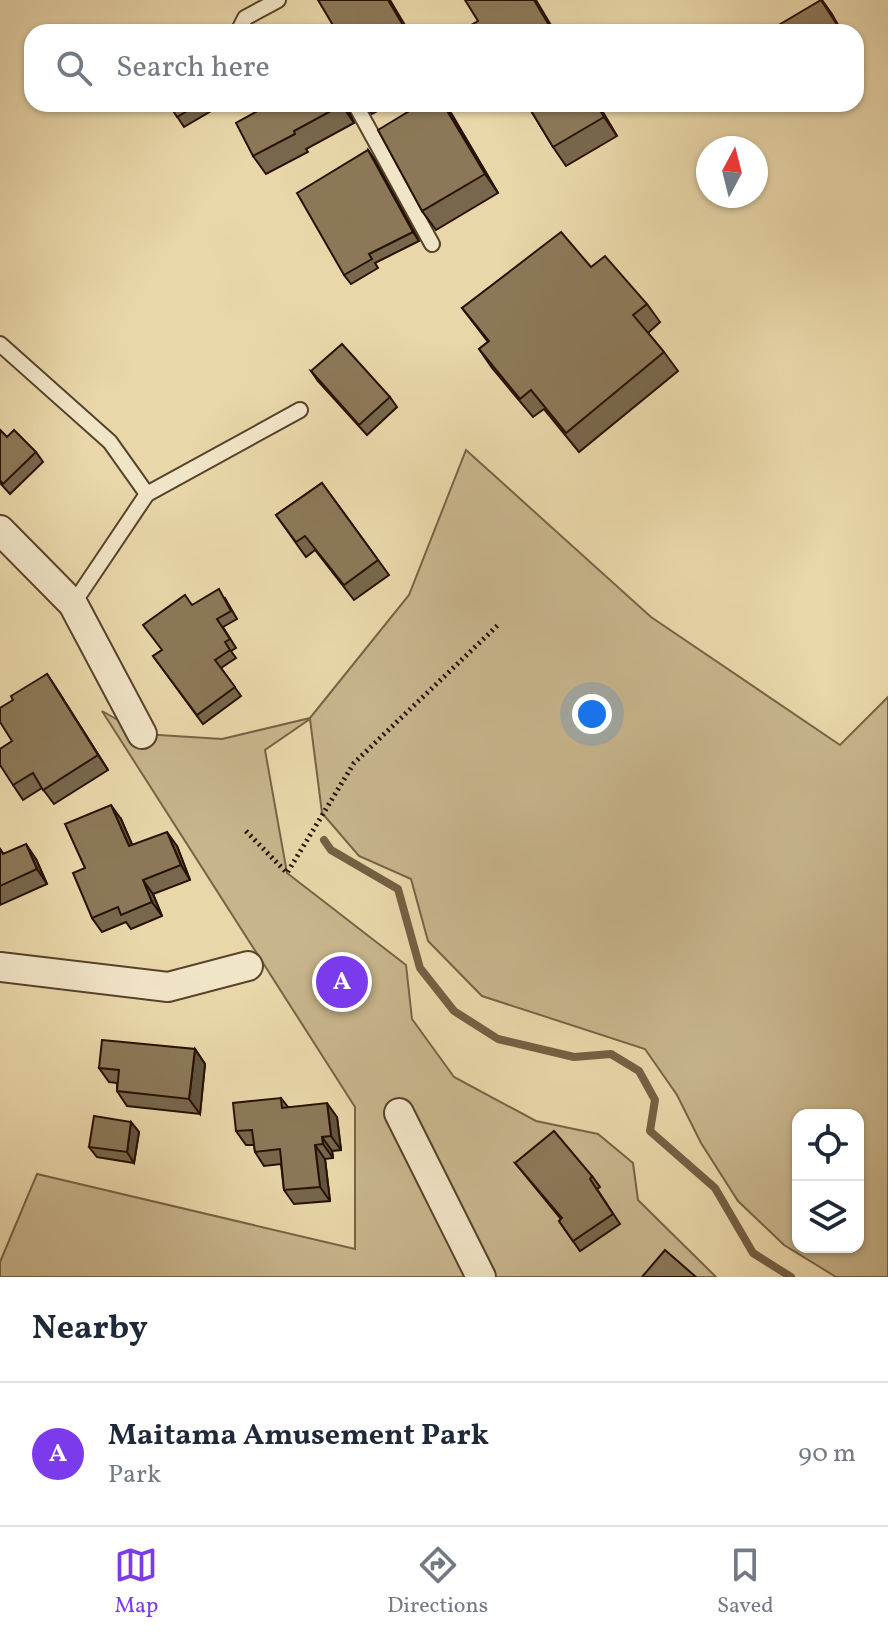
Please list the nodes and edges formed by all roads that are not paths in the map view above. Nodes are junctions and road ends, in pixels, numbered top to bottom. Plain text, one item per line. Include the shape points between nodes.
1 (278, 0) edge
2 (242, 24) edge
3 (359, 112) edge
4 (432, 244) dead end
5 (0, 344) edge
6 (300, 410) dead end
7 (147, 494) junction
8 (0, 530) edge
9 (73, 604) junction
10 (142, 734) dead end
11 (248, 966) dead end
12 (0, 967) edge
13 (399, 1113) dead end
14 (481, 1277) edge

1 - 2 lane
3 - 4 lane
5 - 7 lane via 110,442
6 - 7 lane
7 - 9 lane
8 - 9 street
9 - 10 street
11 - 12 street via 168,987
13 - 14 street

